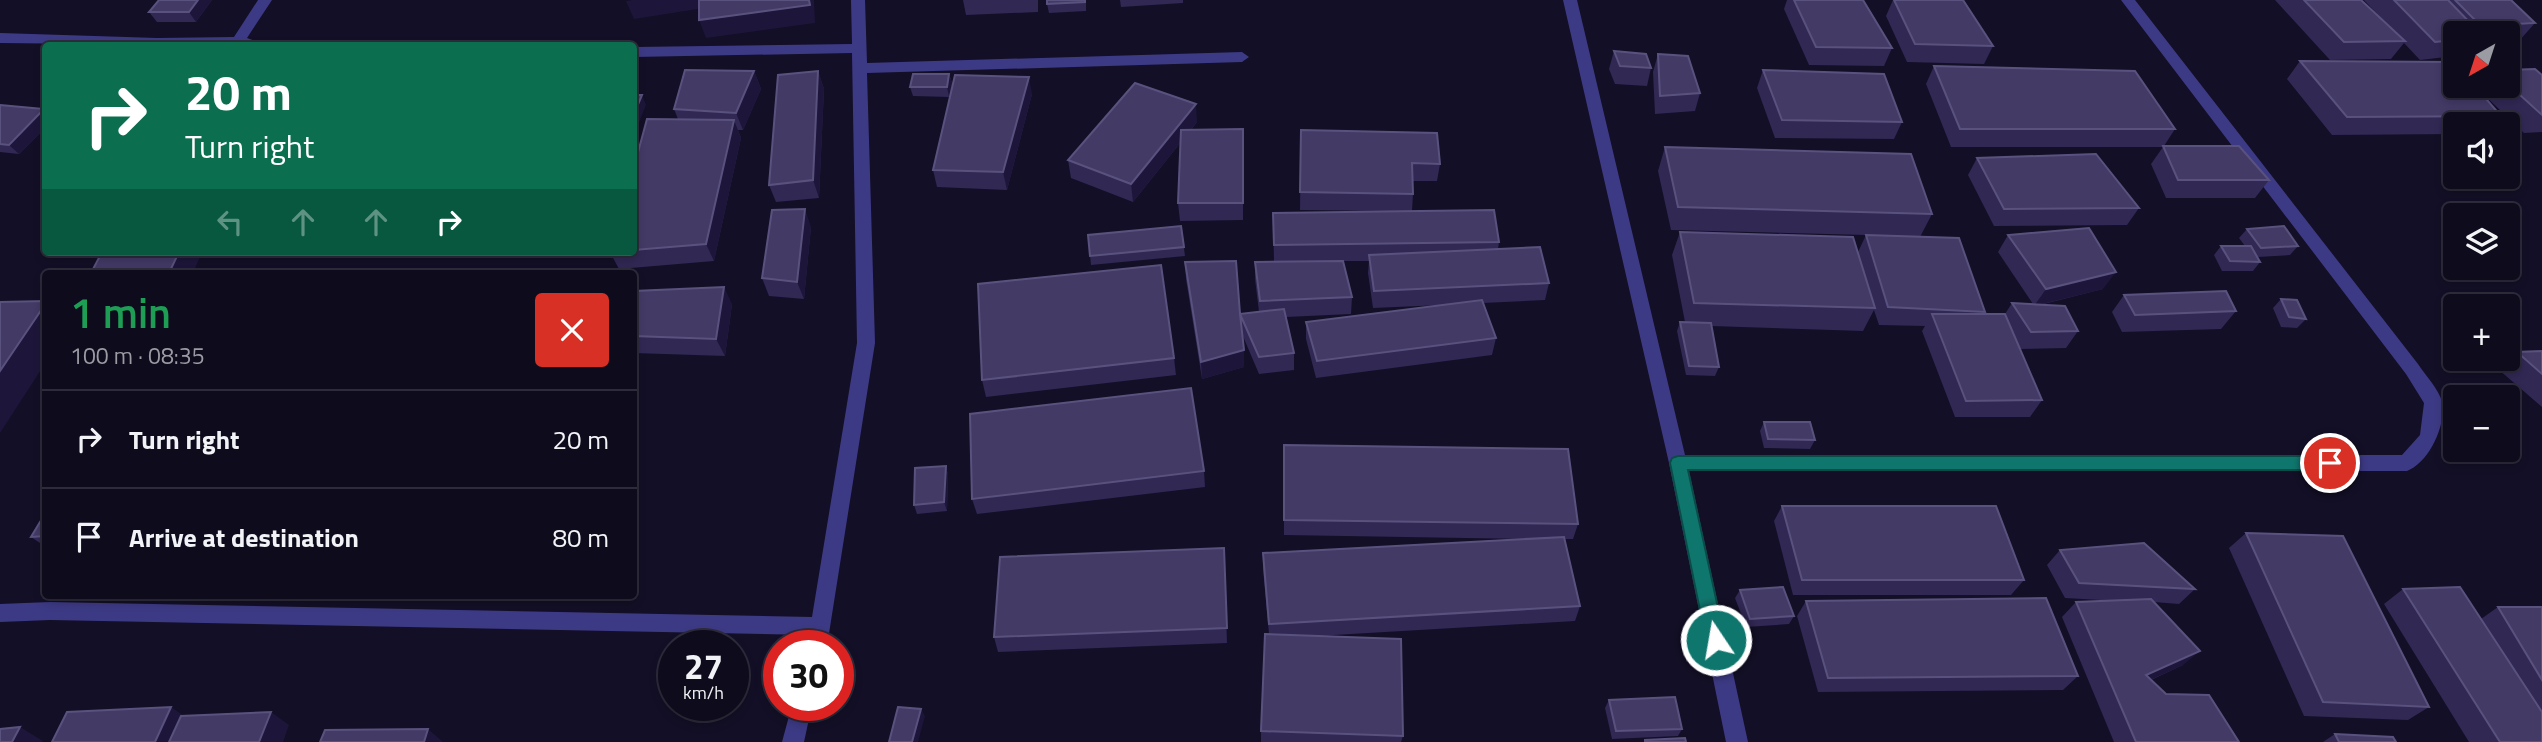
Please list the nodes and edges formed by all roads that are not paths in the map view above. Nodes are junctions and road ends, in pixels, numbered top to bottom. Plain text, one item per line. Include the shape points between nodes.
1 (265, 0) edge
2 (858, 0) edge
3 (1570, 0) edge
4 (2128, 0) edge
5 (0, 38) edge
6 (238, 41) junction
7 (125, 42) edge
8 (197, 42) edge
9 (243, 42) edge
10 (860, 48) junction
11 (637, 52) edge
12 (1242, 57) dead end
13 (861, 68) junction
14 (1678, 463) junction
15 (0, 613) edge
16 (820, 630) edge
17 (763, 634) edge
18 (798, 721) edge
19 (793, 742) edge
20 (1737, 742) edge

1 - 6 street
2 - 10 street
3 - 14 street
4 - 14 street via 2433,402 2429,438 2407,463
5 - 7 street
6 - 8 street
6 - 9 street
10 - 11 street
10 - 13 street
12 - 13 street
13 - 16 street via 866,343
14 - 20 street
15 - 17 street
18 - 19 street

